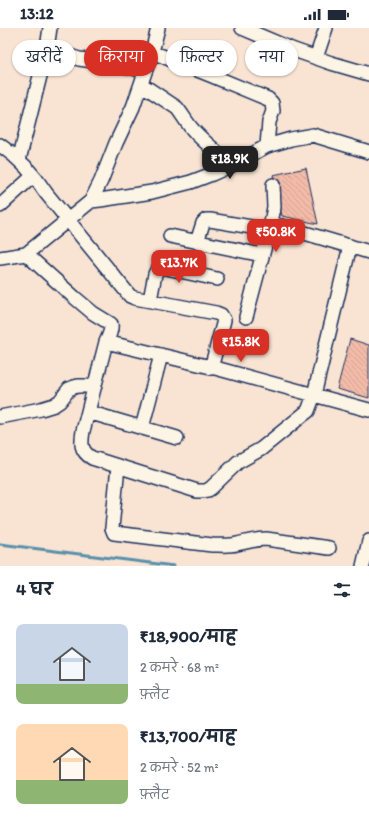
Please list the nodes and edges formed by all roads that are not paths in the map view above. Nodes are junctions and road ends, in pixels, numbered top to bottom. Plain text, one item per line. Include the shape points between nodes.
1 (50, 28) edge
2 (158, 28) edge
3 (326, 28) edge
4 (251, 30) edge
5 (48, 40) edge
6 (155, 40) edge
7 (158, 54) edge
8 (316, 58) junction
9 (369, 74) edge
10 (40, 76) edge
11 (143, 76) edge
12 (141, 84) junction
13 (0, 145) edge
14 (267, 146) junction
15 (369, 152) edge
16 (19, 160) junction
17 (232, 165) junction
18 (34, 176) junction
19 (273, 185) dead end
20 (90, 200) junction
21 (0, 206) edge
22 (68, 220) junction
23 (270, 226) junction
24 (170, 236) dead end
25 (197, 242) junction
26 (350, 246) junction
27 (369, 252) edge
28 (26, 254) junction
29 (262, 255) junction
30 (0, 258) edge
31 (217, 280) dead end
32 (150, 300) junction
33 (246, 317) dead end
34 (106, 342) junction
35 (161, 355) junction
36 (211, 368) junction
37 (95, 386) junction
38 (314, 396) junction
39 (369, 410) edge
40 (88, 412) junction
41 (0, 417) edge
42 (142, 428) junction
43 (177, 438) dead end
44 (118, 466) junction
45 (369, 541) edge
46 (329, 548) dead end
47 (364, 566) edge

1 - 5 street
2 - 6 street
3 - 8 street
4 - 8 street
7 - 14 street via 268,99 273,110
8 - 9 street
10 - 16 street
11 - 12 street
12 - 17 street via 176,108 194,131
12 - 20 street via 102,181
13 - 16 street
14 - 15 street via 313,135
14 - 17 street
16 - 18 street
17 - 20 street via 191,182 165,189
18 - 21 street
18 - 22 street
19 - 23 street via 274,207
20 - 22 street
22 - 28 street
22 - 32 street via 130,296
23 - 25 street via 206,220
23 - 26 street
23 - 29 street
24 - 25 street
25 - 29 street
26 - 27 street
26 - 38 street
28 - 30 street
28 - 34 street via 93,313 111,324
29 - 33 street
31 - 32 street via 161,268 156,271
32 - 36 street via 221,315 224,320
34 - 35 street
34 - 37 street
35 - 36 street
35 - 42 street
36 - 38 street
37 - 40 street
37 - 41 street via 74,387 54,405
38 - 39 street
38 - 44 street via 308,411 261,449 238,462 208,490 197,491
40 - 42 street
40 - 44 street via 81,442 84,452 87,456
42 - 43 street
44 - 46 street via 112,528 114,533 224,546 266,539
45 - 47 street

